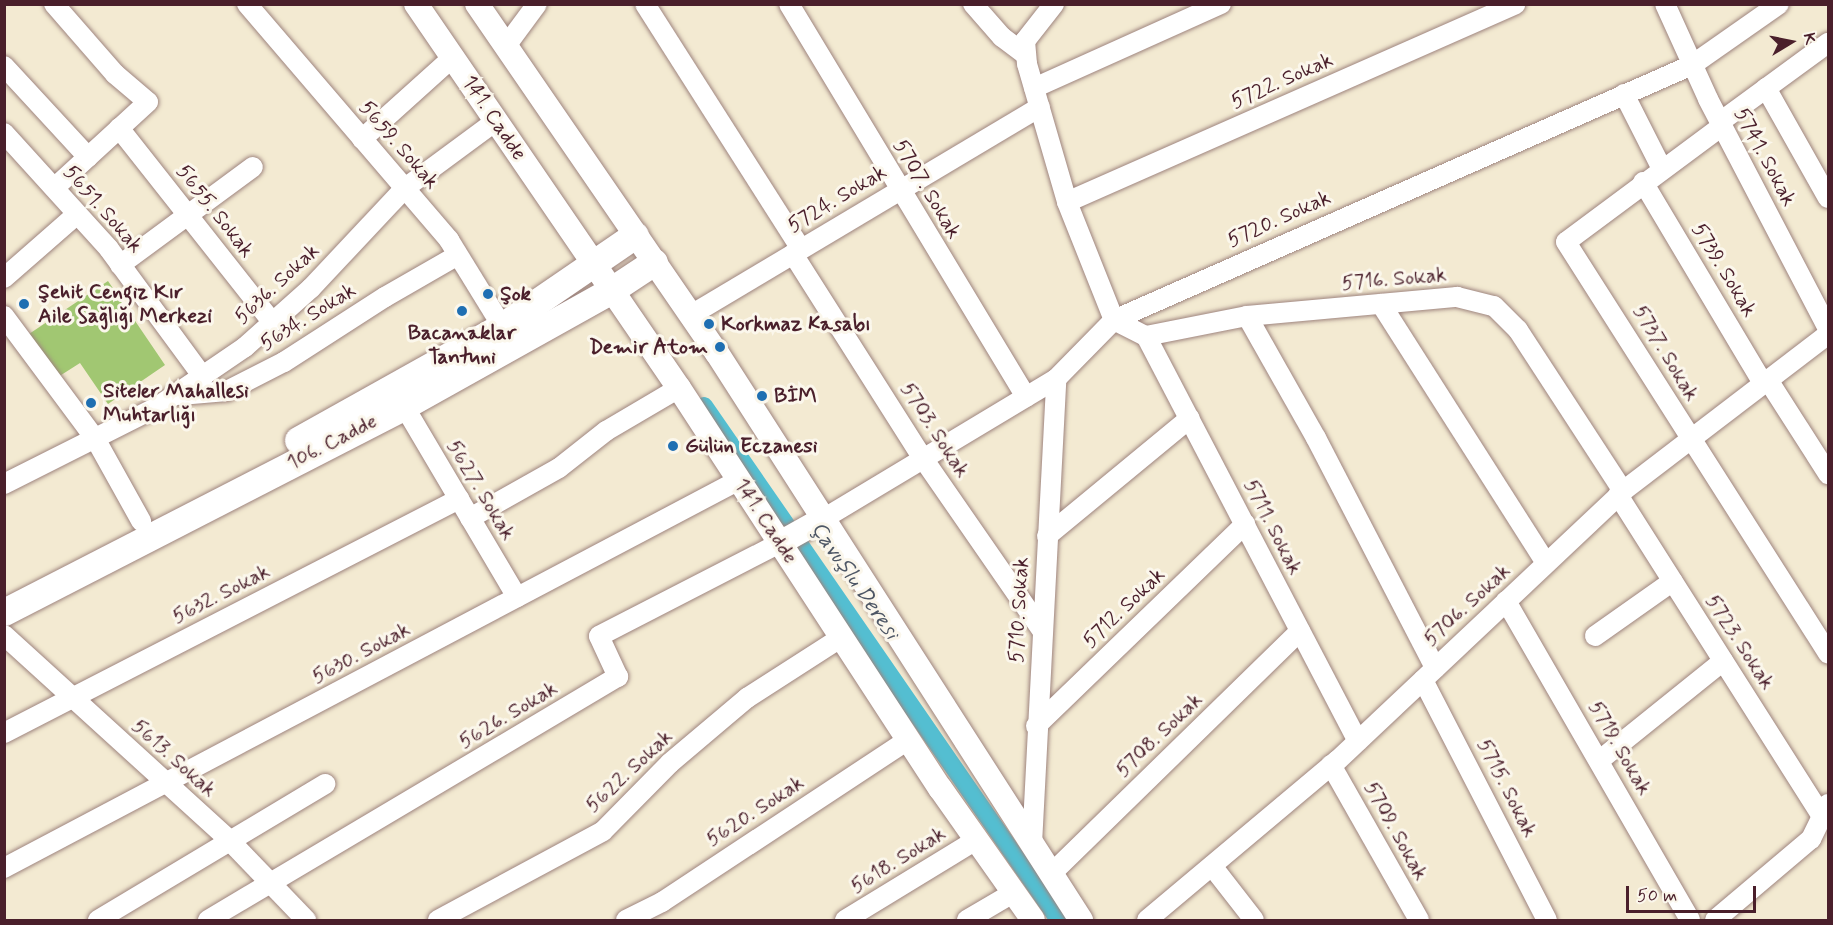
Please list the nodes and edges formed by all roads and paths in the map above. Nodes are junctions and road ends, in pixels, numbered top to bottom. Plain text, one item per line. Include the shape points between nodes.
1 (54, 4) edge
2 (247, 4) edge
3 (416, 4) edge
4 (477, 4) edge
5 (537, 4) edge
6 (645, 4) edge
7 (789, 4) edge
8 (973, 4) edge
9 (1054, 4) edge
10 (1221, 4) edge
11 (1515, 4) edge
12 (1665, 4) edge
13 (1779, 4) edge
14 (1828, 43) edge
15 (506, 46) junction
16 (1026, 55) junction
17 (453, 57) junction
18 (1692, 64) junction
19 (4, 66) edge
20 (1034, 88) junction
21 (1767, 88) junction
22 (1624, 94) junction
23 (1040, 107) junction
24 (496, 121) junction
25 (1721, 124) junction
26 (119, 129) junction
27 (4, 133) edge
28 (362, 139) junction
29 (88, 157) junction
30 (253, 167) dead end
31 (1662, 169) junction
32 (1643, 182) junction
33 (54, 188) junction
34 (405, 188) junction
35 (900, 190) junction
36 (1828, 198) edge
37 (1067, 202) junction
38 (77, 214) junction
39 (188, 215) junction
40 (629, 239) junction
41 (797, 252) junction
42 (458, 255) junction
43 (120, 265) junction
44 (595, 265) junction
45 (647, 267) junction
46 (4, 278) edge
47 (612, 290) junction
48 (1381, 304) junction
49 (4, 315) edge
50 (691, 315) junction
51 (1247, 316) junction
52 (1114, 320) junction
53 (272, 322) junction
54 (502, 326) junction
55 (1828, 328) edge
56 (1828, 334) edge
57 (1146, 336) junction
58 (11, 338) edge
59 (203, 377) junction
60 (1056, 379) junction
61 (1765, 382) junction
62 (679, 387) junction
63 (176, 395) junction
64 (1026, 397) junction
65 (404, 406) junction
66 (1190, 418) junction
67 (1690, 439) junction
68 (96, 440) junction
69 (922, 457) junction
70 (1828, 474) edge
71 (739, 480) junction
72 (4, 483) edge
73 (1620, 493) junction
74 (459, 499) junction
75 (470, 518) junction
76 (823, 519) junction
77 (141, 522) junction
78 (1245, 524) junction
79 (1047, 536) junction
80 (781, 543) junction
81 (1546, 563) junction
82 (1673, 581) junction
83 (4, 592) edge
84 (517, 597) junction
85 (1506, 601) junction
86 (4, 612) edge
87 (1042, 630) junction
88 (1300, 632) junction
89 (4, 636) edge
90 (1595, 636) dead end
91 (842, 637) junction
92 (1828, 654) edge
93 (1723, 660) junction
94 (1429, 674) junction
95 (70, 699) junction
96 (1036, 726) junction
97 (4, 733) edge
98 (909, 739) junction
99 (1358, 741) junction
100 (1600, 760) junction
101 (1331, 765) junction
102 (167, 782) junction
103 (325, 784) dead end
104 (1826, 814) edge
105 (976, 840) junction
106 (230, 841) junction
107 (1032, 844) junction
108 (1212, 866) junction
109 (4, 868) edge
110 (1051, 874) junction
111 (272, 883) junction
112 (1013, 893) junction
113 (98, 921) edge
114 (208, 921) edge
115 (306, 921) edge
116 (438, 921) edge
117 (626, 921) edge
118 (845, 921) edge
119 (968, 921) edge
120 (1033, 921) edge
121 (1081, 921) edge
122 (1147, 921) edge
123 (1254, 921) edge
124 (1419, 921) edge
125 (1547, 921) edge
126 (1690, 921) edge
127 (1715, 921) edge

1 - 26 street via 115,74 148,102
2 - 28 street, 5659. Sokak
3 - 17 street, 141. Cadde
4 - 15 street
5 - 15 street
6 - 41 street, 5703. Sokak
7 - 35 street, 5707. Sokak
8 - 16 street via 1002,37
9 - 16 street via 1025,41
10 - 20 street
11 - 37 street, 5722. Sokak
12 - 18 street, 5741. Sokak
13 - 18 street, 5720. Sokak
14 - 21 street, 5737. Sokak
15 - 40 street
16 - 20 street
17 - 24 street, 141. Cadde
17 - 28 street
18 - 22 street, 5720. Sokak
18 - 25 street, 5741. Sokak
19 - 29 street
20 - 23 street
21 - 25 street, 5737. Sokak
21 - 36 street
22 - 31 street
22 - 52 street, 5720. Sokak
23 - 35 street, 5724. Sokak
23 - 37 street
24 - 34 street, 5636. Sokak
24 - 44 street, 141. Cadde
25 - 31 street, 5737. Sokak
25 - 55 street, 5741. Sokak
26 - 29 street
26 - 39 street, 5655. Sokak
27 - 33 street, 5651. Sokak
28 - 34 street, 5659. Sokak
29 - 33 street
30 - 39 street
31 - 32 street, 5737. Sokak
32 - 61 street, 5739. Sokak
32 - 67 street, 5737. Sokak via 1566,242
33 - 38 street, 5651. Sokak
34 - 42 street, 5659. Sokak
34 - 53 street, 5636. Sokak via 311,288
35 - 41 street, 5724. Sokak
35 - 64 street, 5707. Sokak
37 - 52 street
38 - 43 street, 5651. Sokak
38 - 46 street
39 - 43 street
39 - 53 street, 5655. Sokak
40 - 44 main road, 106. Cadde
40 - 45 street
41 - 50 street, 5724. Sokak
41 - 69 street, 5703. Sokak
42 - 54 street, 5659. Sokak
42 - 63 street, 5634. Sokak via 284,362 227,391
43 - 59 street, 5651. Sokak
44 - 47 street, 141. Cadde
44 - 54 main road, 106. Cadde
45 - 47 main road, 106. Cadde
45 - 50 street
47 - 62 street, 141. Cadde
47 - 65 main road, 106. Cadde
48 - 51 street, 5716. Sokak
48 - 73 street, 5716. Sokak via 1457,297 1494,306 1518,330
48 - 81 street
49 - 58 street
50 - 76 street
51 - 57 street, 5716. Sokak
51 - 94 street, 5715. Sokak via 1316,438
52 - 57 street
52 - 60 street, 5720. Sokak
53 - 59 street, 5636. Sokak
54 - 77 main road, 106. Cadde
56 - 61 street, 5706. Sokak
57 - 66 street, 5711. Sokak
58 - 68 street
59 - 63 street, 5636. Sokak
60 - 64 street, 5720. Sokak
60 - 79 street, 5710. Sokak
61 - 67 street, 5706. Sokak
61 - 70 street, 5739. Sokak
62 - 71 street, 141. Cadde
62 - 75 street via 606,431 559,468
63 - 68 street, 5636. Sokak
64 - 69 street, 5720. Sokak
65 - 74 street, 5627. Sokak
65 - 86 main road, 106. Cadde
66 - 78 street, 5711. Sokak
66 - 79 street
67 - 73 street, 5706. Sokak
67 - 92 street, 5737. Sokak
68 - 72 street, 5636. Sokak
68 - 77 street
69 - 76 street, 5720. Sokak
69 - 87 street, 5703. Sokak
71 - 80 street, 141. Cadde
71 - 84 street, 5630. Sokak
73 - 81 street, 5706. Sokak
73 - 82 street, 5723. Sokak
74 - 75 street, 5627. Sokak
74 - 95 street, 5632. Sokak
75 - 84 street, 5627. Sokak
76 - 80 street
76 - 107 street
77 - 83 main road, 106. Cadde
78 - 88 street, 5711. Sokak
78 - 96 street, 5712. Sokak
79 - 87 street, 5710. Sokak
80 - 91 street, 141. Cadde
80 - 111 street, 5626. Sokak via 599,636 618,677
81 - 85 street, 5706. Sokak
82 - 90 street
82 - 93 street, 5723. Sokak
84 - 102 street, 5630. Sokak
85 - 94 street, 5706. Sokak
85 - 100 street, 5719. Sokak
87 - 96 street, 5710. Sokak
88 - 99 street, 5711. Sokak
88 - 110 street, 5708. Sokak
89 - 95 street, 5613. Sokak
91 - 98 street, 141. Cadde
91 - 116 street, 5622. Sokak via 747,698 670,763 603,831
93 - 100 street
93 - 104 street, 5723. Sokak
94 - 99 street, 5706. Sokak
94 - 125 street, 5715. Sokak
95 - 97 street, 5632. Sokak
95 - 102 street, 5613. Sokak
96 - 107 street, 5710. Sokak
98 - 105 street, 141. Cadde
98 - 117 street, 5620. Sokak via 662,902
99 - 101 street, 5706. Sokak
100 - 126 street, 5719. Sokak
101 - 108 street, 5706. Sokak
101 - 124 street, 5709. Sokak
102 - 106 street, 5613. Sokak
102 - 109 street, 5630. Sokak
103 - 106 street
104 - 127 street via 1811,839
105 - 112 street, 141. Cadde
105 - 118 street, 5618. Sokak
106 - 111 street, 5613. Sokak
106 - 113 street
107 - 110 street
108 - 122 street, 5706. Sokak
108 - 123 street
110 - 121 street
111 - 114 street, 5626. Sokak
111 - 115 street, 5613. Sokak
112 - 119 street
112 - 120 street, 141. Cadde

